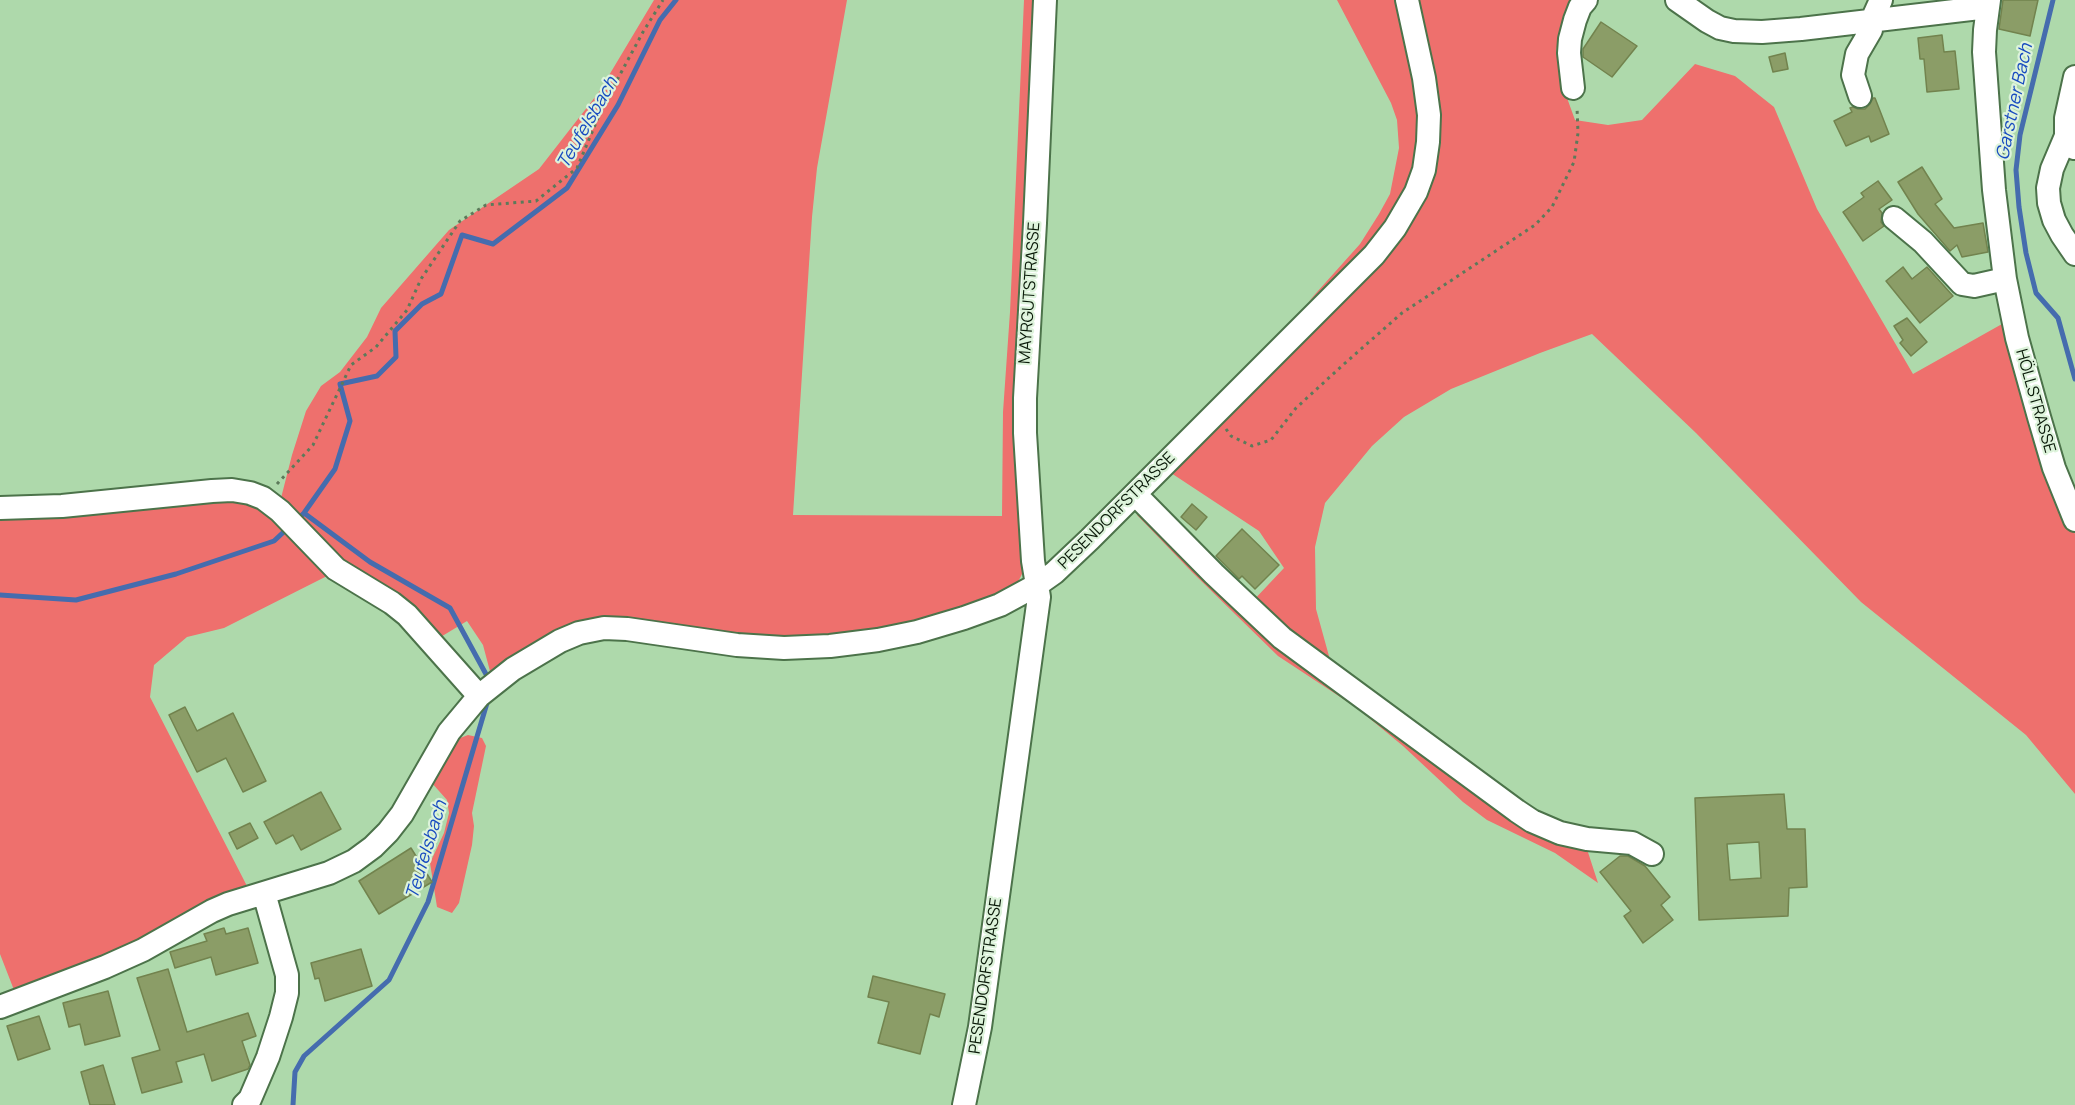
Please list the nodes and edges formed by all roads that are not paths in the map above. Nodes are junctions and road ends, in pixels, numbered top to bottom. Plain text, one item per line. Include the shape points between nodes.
1 (1045, 0) edge
2 (1407, 0) edge
3 (1586, 0) edge
4 (1677, 0) edge
5 (1988, 3) edge
6 (1877, 10) edge
7 (2075, 76) edge
8 (1573, 88) road end
9 (1860, 96) dead end
10 (2070, 142) edge
11 (1894, 218) dead end
12 (2075, 254) edge
13 (2005, 279) junction
14 (1136, 494) junction
15 (0, 508) edge
16 (2075, 520) edge
17 (1037, 585) junction
18 (478, 696) junction
19 (1652, 854) dead end
20 (264, 893) junction
21 (0, 1007) edge
22 (244, 1105) edge
23 (964, 1105) edge

1 - 17 street, MAYRGUTSTRASSE via 1025,398
2 - 14 street, PESENDORFSTRASSE via 1429,115 1424,170 1416,192 1374,255
3 - 8 street via 1570,39
4 - 6 street via 1707,21 1734,31 1802,29
5 - 6 street
5 - 13 street, HÖLLSTRASSE via 1985,74
6 - 9 street via 1857,54 1853,75
7 - 10 street via 2066,118
10 - 12 street via 2052,169 2048,188 2054,220
11 - 13 street via 1962,284 1974,286
13 - 16 street, HÖLLSTRASSE via 2039,417
14 - 17 street, PESENDORFSTRASSE
14 - 19 street via 1282,638 1517,811 1560,833 1632,843
15 - 18 street via 62,507 232,490 263,498 336,569 407,615
17 - 18 street via 1000,605 917,632 830,646 748,646 627,629 595,630 569,637 537,653
17 - 23 street, PESENDORFSTRASSE via 1038,607 980,1027
18 - 20 street via 449,732 402,814 373,847 329,873
20 - 21 street via 212,911 105,968
20 - 22 street via 287,975 287,993 268,1057

